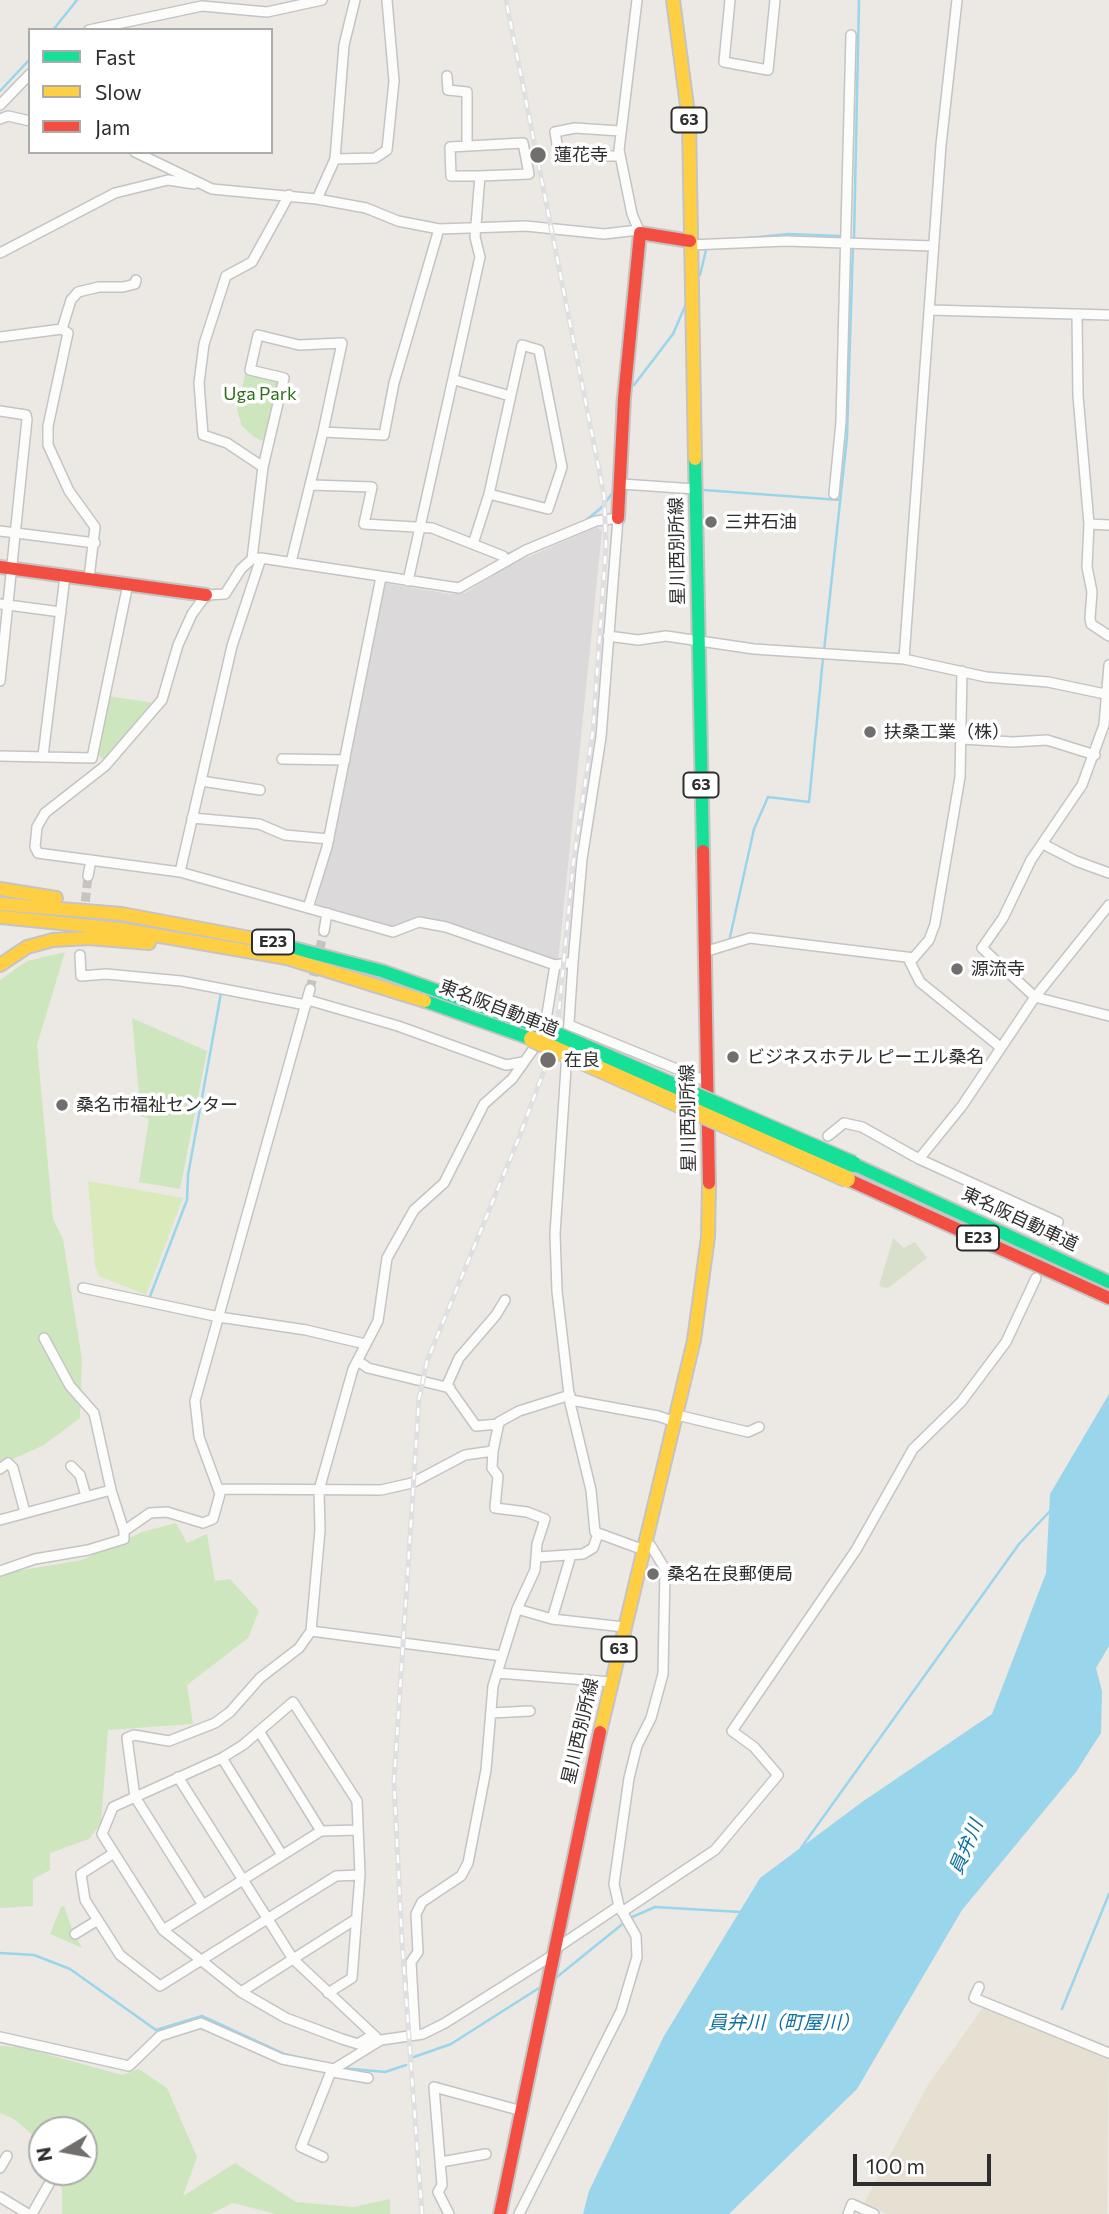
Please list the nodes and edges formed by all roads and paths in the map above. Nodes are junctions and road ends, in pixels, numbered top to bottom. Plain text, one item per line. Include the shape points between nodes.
1 (322, 0) edge
2 (355, 0) edge
3 (387, 0) edge
4 (637, 0) edge
5 (673, 0) edge
6 (730, 0) edge
7 (775, 0) edge
8 (957, 0) edge
9 (98, 28) edge
10 (851, 35) dead end
11 (28, 76) edge
12 (447, 76) dead end
13 (1, 103) edge
14 (0, 119) edge
15 (28, 121) edge
16 (620, 131) junction
17 (467, 146) junction
18 (139, 154) edge
19 (620, 156) junction
20 (335, 159) junction
21 (480, 176) junction
22 (200, 184) junction
23 (289, 195) junction
24 (317, 199) junction
25 (476, 226) junction
26 (439, 229) junction
27 (639, 231) junction
28 (690, 243) junction
29 (846, 243) junction
30 (933, 246) junction
31 (0, 253) edge
32 (136, 280) dead end
33 (930, 310) junction
34 (1077, 314) junction
35 (1109, 315) edge
36 (62, 329) junction
37 (0, 337) edge
38 (455, 380) junction
39 (510, 396) junction
40 (0, 411) edge
41 (323, 432) junction
42 (263, 467) junction
43 (622, 484) junction
44 (312, 485) junction
45 (695, 489) junction
46 (489, 494) junction
47 (834, 494) dead end
48 (618, 518) junction
49 (1088, 524) junction
50 (1109, 525) edge
51 (422, 527) junction
52 (0, 531) edge
53 (16, 533) junction
54 (95, 543) junction
55 (473, 544) junction
56 (256, 558) junction
57 (507, 561) junction
58 (291, 562) junction
59 (5, 567) edge
60 (65, 576) junction
61 (381, 577) junction
62 (89, 578) junction
63 (408, 581) junction
64 (128, 584) junction
65 (206, 596) junction
66 (4, 604) edge
67 (61, 612) junction
68 (608, 636) junction
69 (1109, 636) edge
70 (697, 639) junction
71 (904, 659) junction
72 (1109, 665) edge
73 (962, 671) junction
74 (0, 681) edge
75 (1105, 694) junction
76 (962, 738) junction
77 (1095, 755) junction
78 (0, 756) edge
79 (43, 756) junction
80 (92, 758) junction
81 (282, 759) dead end
82 (345, 760) junction
83 (104, 766) junction
84 (201, 781) junction
85 (260, 790) dead end
86 (192, 818) junction
87 (329, 839) junction
88 (1043, 844) junction
89 (91, 860) junction
90 (180, 872) junction
91 (1109, 873) edge
92 (88, 876) tunnel mouth
93 (0, 889) edge
94 (0, 904) edge
95 (1109, 905) edge
96 (308, 908) junction
97 (327, 913) junction
98 (0, 917) edge
99 (324, 931) tunnel mouth
100 (235, 940) junction
101 (704, 952) junction
102 (79, 955) dead end
103 (914, 958) junction
104 (573, 962) junction
105 (0, 965) edge
106 (555, 965) junction
107 (310, 989) tunnel mouth
108 (1035, 997) junction
109 (307, 1003) junction
110 (1109, 1016) edge
111 (569, 1025) junction
112 (999, 1046) junction
113 (524, 1061) junction
114 (706, 1081) junction
115 (828, 1136) dead end
116 (919, 1158) junction
117 (850, 1171) junction
118 (1051, 1239) dead end
119 (1036, 1278) dead end
120 (1109, 1282) edge
121 (83, 1288) dead end
122 (1109, 1298) edge
123 (505, 1300) dead end
124 (219, 1317) junction
125 (44, 1338) dead end
126 (365, 1344) junction
127 (358, 1361) junction
128 (450, 1388) junction
129 (571, 1398) junction
130 (676, 1419) junction
131 (499, 1424) junction
132 (759, 1427) dead end
133 (493, 1451) junction
134 (71, 1466) dead end
135 (0, 1469) edge
136 (219, 1489) junction
137 (111, 1490) junction
138 (319, 1490) junction
139 (86, 1496) junction
140 (25, 1512) junction
141 (0, 1520) edge
142 (124, 1531) junction
143 (598, 1534) junction
144 (645, 1546) junction
145 (571, 1555) junction
146 (538, 1557) junction
147 (0, 1571) edge
148 (517, 1608) junction
149 (552, 1619) junction
150 (624, 1627) junction
151 (311, 1631) junction
152 (502, 1656) junction
153 (497, 1673) junction
154 (611, 1682) junction
155 (530, 1711) dead end
156 (491, 1713) junction
157 (258, 1731) junction
158 (222, 1758) junction
159 (178, 1777) junction
160 (135, 1797) junction
161 (358, 1830) junction
162 (321, 1831) junction
163 (114, 1853) junction
164 (282, 1855) junction
165 (360, 1875) junction
166 (242, 1880) junction
167 (203, 1905) junction
168 (624, 1915) junction
169 (267, 1919) junction
170 (356, 1919) junction
171 (97, 1920) junction
172 (163, 1930) junction
173 (75, 1934) dead end
174 (554, 1952) junction
175 (293, 1959) junction
176 (201, 1961) junction
177 (979, 1987) dead end
178 (241, 1992) junction
179 (328, 1993) junction
180 (415, 2034) junction
181 (0, 2037) edge
182 (376, 2038) junction
183 (1109, 2053) edge
184 (335, 2068) junction
185 (368, 2078) dead end
186 (522, 2111) junction
187 (486, 2154) dead end
188 (7, 2156) dead end
189 (323, 2157) dead end
190 (441, 2162) junction
191 (0, 2168) edge
192 (48, 2186) edge
193 (0, 2197) edge
194 (30, 2214) edge
195 (449, 2214) edge
196 (500, 2214) edge
197 (519, 2214) edge
198 (848, 2214) edge
199 (874, 2214) edge

1 - 9 street via 267,12 202,6
2 - 20 street via 343,55
3 - 20 street via 394,81 387,150 375,158
4 - 16 street
5 - 28 main road, 星川西別所線 / 63 via 689,121
6 - 7 street via 724,62 768,69
8 - 30 street
10 - 29 street
11 - 13 street
12 - 17 street via 448,90 467,92
14 - 15 street
16 - 19 street
16 - 19 street via 575,128 555,132 559,156
17 - 21 street via 450,147 450,176
17 - 21 street via 523,143 529,174
18 - 22 street
19 - 27 street
20 - 24 street
21 - 25 street
22 - 23 street
22 - 31 street via 168,180 115,193
23 - 24 street
23 - 42 street via 252,262 226,276 204,344 200,383 203,435 227,443
24 - 26 street
25 - 26 street
25 - 27 street via 604,234
25 - 38 street via 480,257
26 - 41 street via 394,383 384,435
27 - 28 main road
27 - 43 main road via 624,398
28 - 29 street
28 - 45 main road, 星川西別所線 / 63
29 - 30 street
29 - 47 street via 841,422
30 - 33 street
32 - 36 street via 123,287 78,292
33 - 34 street
33 - 71 street
34 - 35 street
34 - 49 street
36 - 37 street
36 - 54 street via 68,333 48,445 69,491 94,527
38 - 39 street
38 - 51 street
39 - 46 street
39 - 46 street via 522,345 539,350 562,467 548,509
40 - 53 street via 26,415 27,419
41 - 42 street via 342,343 299,345 258,335 250,370 284,378
41 - 44 street
42 - 56 street
43 - 45 street
43 - 48 main road
44 - 51 street via 372,487 364,524
44 - 58 street
45 - 70 main road, 星川西別所線 / 63
46 - 55 street
48 - 57 street via 596,521
48 - 68 street
49 - 50 street
49 - 69 street via 1091,624
51 - 55 street
51 - 63 street
52 - 53 street
53 - 54 street
53 - 59 street
54 - 62 street
55 - 57 street
56 - 58 street
56 - 65 street via 240,569 225,594
56 - 84 street
57 - 63 street via 460,588
58 - 61 street
59 - 60 main road
59 - 66 street
60 - 62 main road
60 - 67 street
61 - 63 street
61 - 82 street
62 - 64 main road
64 - 65 main road
64 - 80 street
65 - 83 street via 178,645 162,700
66 - 67 street
66 - 74 street
67 - 79 street
68 - 70 street
68 - 104 street via 601,737 582,859
70 - 71 street via 754,649
70 - 101 main road, 星川西別所線 / 63
71 - 73 street
72 - 75 street
73 - 75 street
73 - 76 street
75 - 77 street via 1104,724
76 - 77 street via 1047,740
76 - 103 street via 960,777 935,924
77 - 88 street via 1082,785
78 - 79 street
79 - 80 street
80 - 83 street
81 - 82 street
82 - 87 street
83 - 89 street via 45,813 35,841 38,853
84 - 85 street
84 - 86 street
86 - 87 street via 258,824 285,835
86 - 90 street
87 - 96 street
88 - 91 street
88 - 108 street via 982,948
89 - 90 street
89 - 92 street
90 - 96 street
93 - 100 main road via 174,917
94 - 100 main road, 東名阪自動車道 / E23 via 122,914
95 - 108 street
96 - 97 street
97 - 99 street
97 - 106 street via 393,932 419,922 446,927
98 - 100 main road, 東名阪自動車道 / E23
100 - 105 main road via 68,938 27,947
100 - 117 main road, 東名阪自動車道 / E23, bridge via 534,1033
101 - 103 street via 750,938
101 - 114 main road, 星川西別所線 / 63
102 - 109 street via 76,977 106,974 181,981
103 - 112 street via 910,962 920,982
104 - 106 street
104 - 111 street
106 - 113 street via 546,1020
107 - 109 street
108 - 110 street
108 - 112 street
109 - 113 street via 398,1026 506,1065
109 - 124 street
111 - 114 street
111 - 129 street via 555,1234 557,1291
112 - 116 street via 962,1106
113 - 126 street via 478,1114 444,1183 404,1223 387,1258 378,1321
114 - 130 main road, 星川西別所線 / 63 via 708,1237 702,1295
115 - 116 street via 844,1124 862,1127
116 - 118 street via 1058,1222
117 - 120 main road, 東名阪自動車道 / E23
117 - 122 main road, 東名阪自動車道 / E23
119 - 168 street via 1006,1342 961,1402 913,1450 856,1550 732,1731 754,1747 778,1775 715,1850
121 - 124 street
123 - 128 street via 459,1358 447,1385
124 - 126 street
124 - 136 street via 195,1401 199,1437
125 - 137 street via 70,1386 94,1413
126 - 127 street
127 - 128 street via 368,1368
127 - 138 street
128 - 131 street via 476,1426
129 - 130 street
129 - 131 street via 525,1408
129 - 143 street
130 - 132 street via 748,1432
130 - 144 main road, 星川西別所線 / 63
131 - 133 street
133 - 138 street via 465,1455 400,1487 362,1492
133 - 146 street via 492,1468 498,1476 495,1508 545,1519
134 - 139 street via 80,1475
135 - 140 street via 8,1463 13,1468
136 - 138 street
136 - 142 street via 216,1513 208,1522 167,1512 150,1513
137 - 139 street
137 - 142 street
138 - 151 street
139 - 140 street
140 - 141 street
142 - 147 street via 124,1539
143 - 144 street
143 - 145 street via 593,1548
144 - 150 main road, 星川西別所線 / 63
144 - 168 street via 651,1546 665,1569 663,1674 651,1718 637,1746 624,1802 614,1884
145 - 146 street
145 - 149 street
146 - 148 street
148 - 149 street
148 - 152 street
149 - 150 street
150 - 154 main road, 星川西別所線 / 63
151 - 152 street
151 - 160 street via 294,1653 260,1678 215,1723 169,1741 129,1736
152 - 153 street
153 - 154 street
153 - 156 street
154 - 174 main road, 星川西別所線 / 63
155 - 156 street
156 - 180 street via 486,1770 468,1863 461,1876 422,1902 416,1914 418,1952 411,1962
157 - 158 street
157 - 161 street via 293,1702 357,1801
157 - 162 street
158 - 159 street
158 - 164 street
159 - 160 street
159 - 166 street
160 - 163 street via 113,1807 102,1834
160 - 167 street
161 - 162 street
161 - 165 street
162 - 164 street
163 - 171 street via 81,1874 85,1900
163 - 172 street
164 - 166 street
165 - 169 street via 336,1876
165 - 170 street
166 - 167 street
166 - 169 street
167 - 172 street
168 - 174 street
168 - 197 street via 636,1936 637,1957 621,2011
169 - 175 street
169 - 176 street
170 - 175 street
170 - 179 street via 352,1978
171 - 173 street
171 - 176 street via 120,1955 160,1986
172 - 176 street
174 - 180 street via 444,2023
174 - 186 main road, 星川西別所線 / 63
175 - 178 street
175 - 179 street
176 - 178 street
177 - 183 street via 974,1998
178 - 182 street via 286,2018 342,2039 358,2044
179 - 182 street
180 - 182 street
181 - 184 street via 129,2066 160,2036 201,2023 282,2059
182 - 184 street
184 - 185 street
184 - 189 street via 301,2147
186 - 190 street via 434,2087
186 - 196 main road, 星川西別所線 / 63
187 - 190 street
188 - 191 street
190 - 195 street via 438,2192
192 - 194 street
193 - 194 street
198 - 199 street via 852,2204

